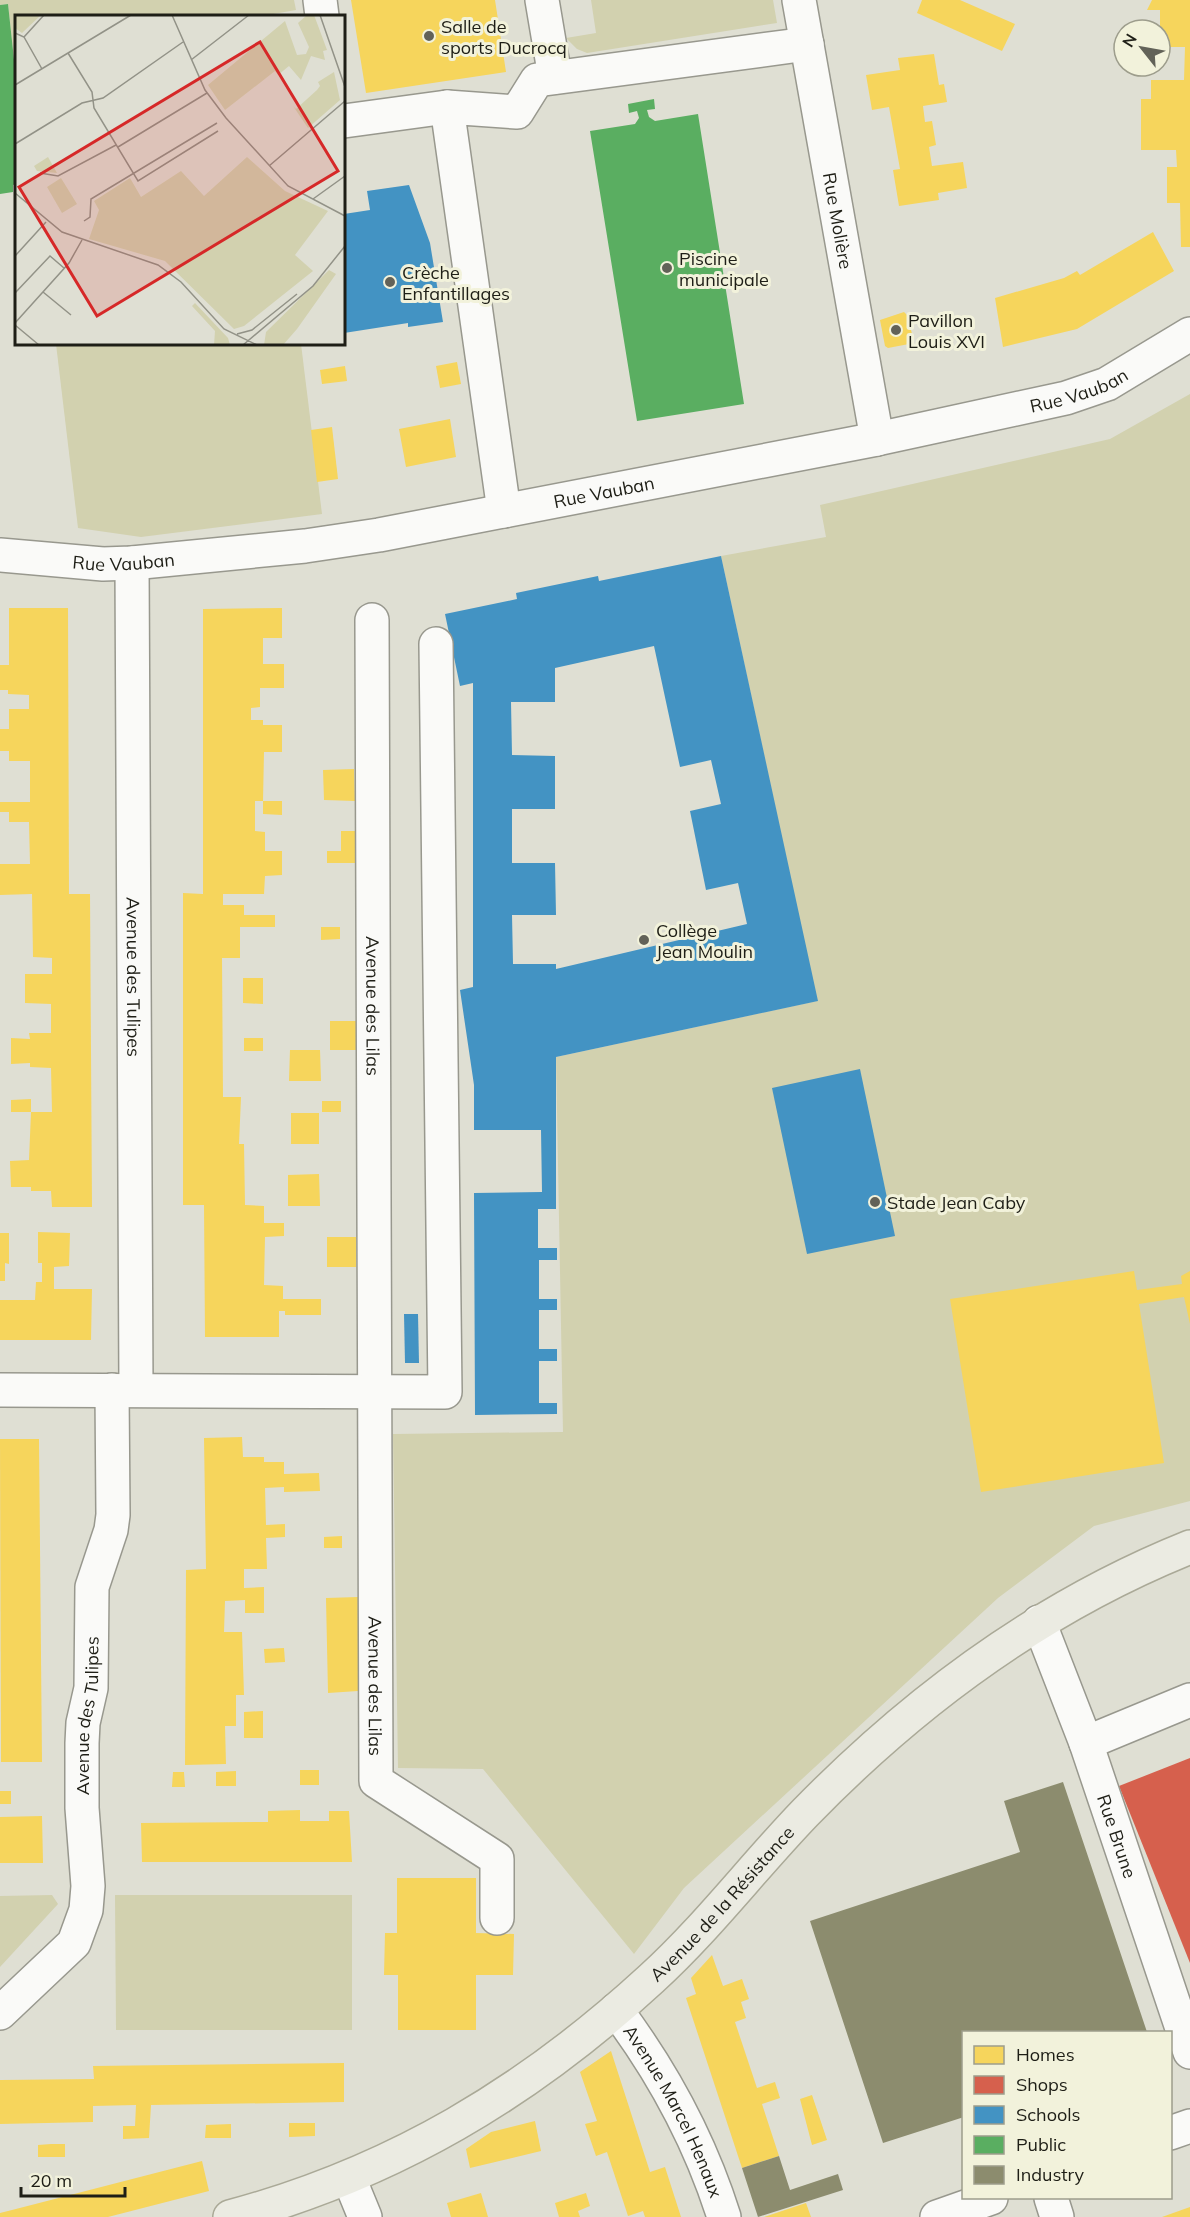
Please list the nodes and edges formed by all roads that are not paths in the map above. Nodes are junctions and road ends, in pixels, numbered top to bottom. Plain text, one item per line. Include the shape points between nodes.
1 (320, 0) edge
2 (542, 0) edge
3 (799, 0) edge
4 (322, 15) edge
5 (807, 44) junction
6 (555, 77) junction
7 (447, 106) junction
8 (345, 121) edge
9 (1190, 334) edge
10 (877, 440) junction
11 (504, 511) junction
12 (0, 555) edge
13 (132, 563) junction
14 (372, 620) dead end
15 (436, 644) dead end
16 (124, 1389) junction
17 (0, 1390) edge
18 (376, 1391) junction
19 (1190, 1547) edge
20 (1040, 1622) junction
21 (1190, 1700) edge
22 (1086, 1743) junction
23 (497, 1918) dead end
24 (616, 2010) junction
25 (0, 2013) edge
26 (1190, 2052) edge
27 (1190, 2126) edge
28 (1172, 2132) edge
29 (349, 2178) junction
30 (988, 2199) edge
31 (1051, 2199) edge
32 (230, 2217) edge
33 (365, 2217) edge
34 (724, 2217) edge
35 (937, 2217) edge
36 (1057, 2217) edge

1 - 4 street
2 - 6 street
3 - 5 street, Rue Molière
5 - 6 street
5 - 10 street, Rue Molière
6 - 7 street via 537,80 517,112
7 - 8 street
7 - 11 street
9 - 10 street, Rue Vauban via 1087,392
10 - 11 street, Rue Vauban
11 - 13 street, Rue Vauban via 339,542
12 - 13 street, Rue Vauban
13 - 16 street, Avenue des Tulipes
14 - 18 street, Avenue des Lilas
15 - 18 street via 445,1392
16 - 17 street
16 - 18 street
16 - 25 street, Avenue des Tulipes via 111,1530 92,1587 91,1688 83,1723 86,1910 74,1943
18 - 23 street, Avenue des Lilas via 376,1781 497,1859
19 - 20 main road, Avenue de la Résistance via 1090,1592
20 - 22 street, Rue Brune
20 - 24 main road, Avenue de la Résistance via 941,1691 839,1779 696,1935
21 - 22 street
22 - 26 street, Rue Brune
24 - 29 main road, Avenue de la Résistance via 472,2115 416,2148
24 - 34 street, Avenue Marcel Henaux via 681,2109
27 - 28 street
29 - 32 main road, Avenue de la Résistance
29 - 33 street
30 - 35 street
31 - 36 street

